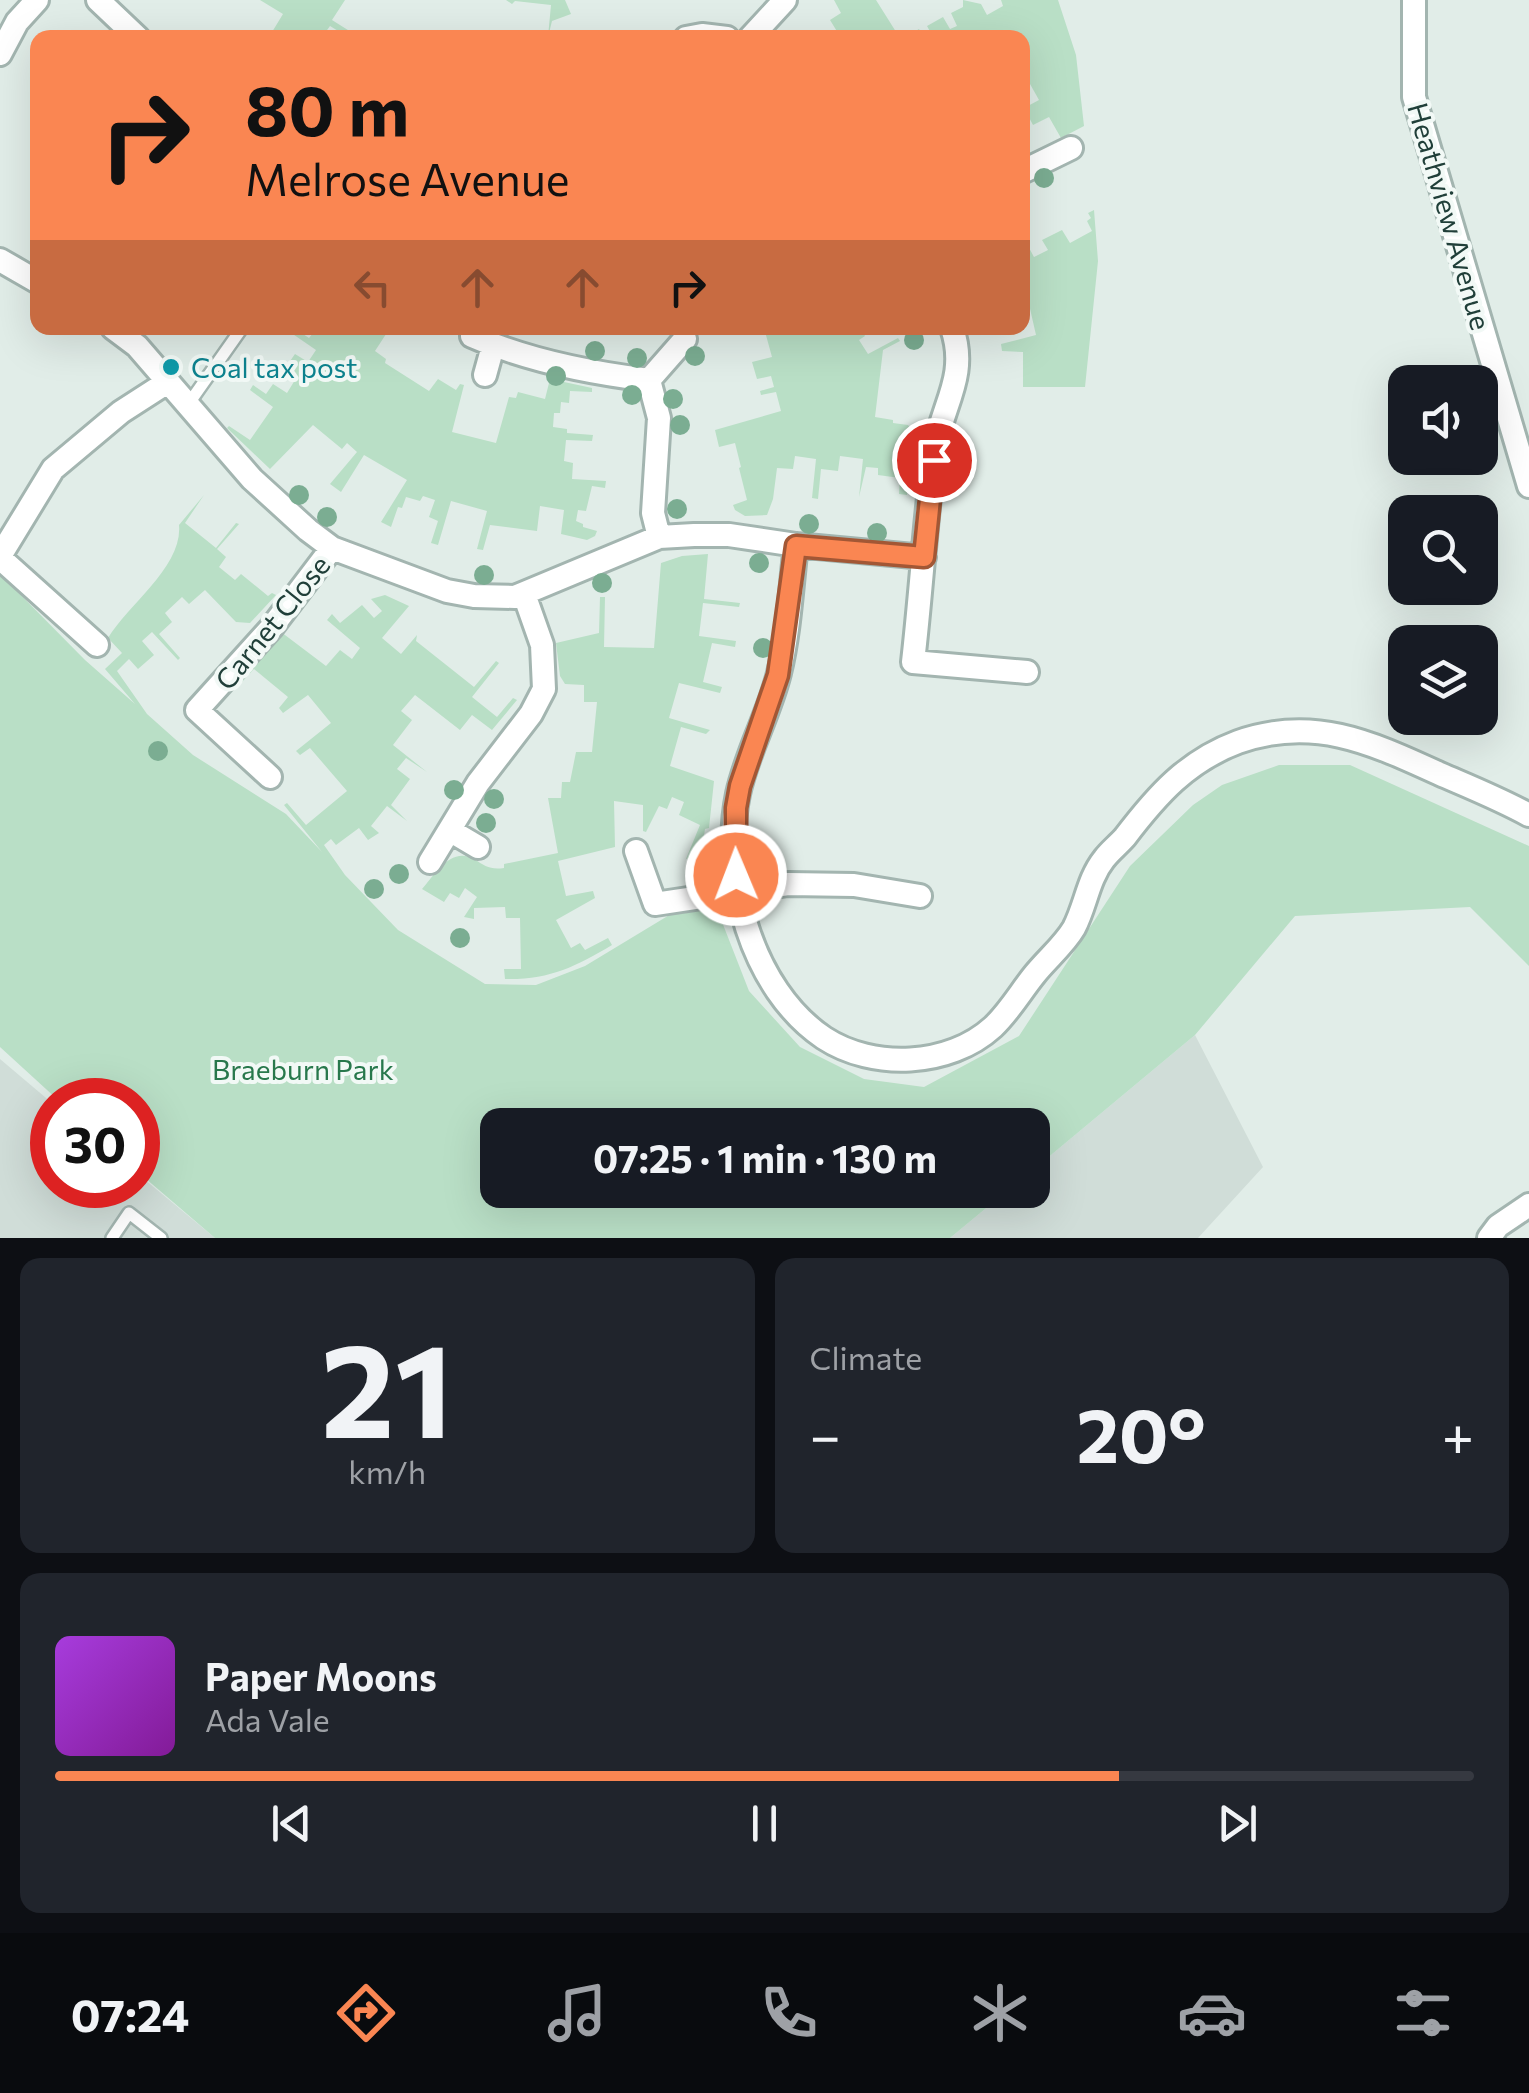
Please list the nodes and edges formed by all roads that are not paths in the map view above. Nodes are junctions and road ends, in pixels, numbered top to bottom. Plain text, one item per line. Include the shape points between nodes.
1 (37, 0) edge
2 (98, 0) edge
3 (785, 0) edge
4 (1414, 0) edge
5 (130, 30) edge
6 (757, 30) edge
7 (0, 54) edge
8 (1071, 148) dead end
9 (1030, 168) edge
10 (0, 260) edge
11 (30, 277) edge
12 (122, 335) edge
13 (237, 335) edge
14 (953, 335) edge
15 (686, 339) dead end
16 (484, 376) dead end
17 (649, 380) junction
18 (166, 383) junction
19 (186, 406) junction
20 (1529, 486) edge
21 (658, 537) junction
22 (796, 546) junction
23 (332, 548) junction
24 (0, 557) edge
25 (924, 557) junction
26 (524, 594) junction
27 (97, 645) dead end
28 (1027, 672) dead end
29 (270, 778) dead end
30 (1529, 814) edge
31 (451, 832) junction
32 (478, 848) dead end
33 (636, 851) dead end
34 (430, 862) dead end
35 (738, 892) junction
36 (920, 896) dead end
37 (1529, 1205) edge
38 (112, 1238) edge
39 (161, 1238) edge
40 (1489, 1238) edge

1 - 7 street
2 - 5 street
3 - 6 street
4 - 20 street, Heathview Avenue via 1414,97
8 - 9 street
10 - 11 street
12 - 18 street
13 - 19 lane
14 - 25 street via 956,386 935,448
15 - 17 street
16 - 17 street via 483,341
17 - 21 street via 659,418
18 - 19 street
18 - 24 street via 53,468
19 - 23 street via 285,512
21 - 22 street via 729,535
21 - 26 street
22 - 25 street
22 - 35 street via 778,675 736,808
23 - 26 street via 446,590 503,598
23 - 29 street, Carnet Close via 197,710
24 - 27 street
25 - 28 street via 914,662
26 - 31 street via 542,644 544,689
30 - 35 street via 1350,736 1287,732 1239,742 1187,768 1156,795 1102,860 1064,942 992,1028 952,1050 913,1060 850,1050 806,1024 775,986
31 - 32 street
31 - 34 street
33 - 35 street via 655,904
35 - 36 street via 769,884 854,885
37 - 40 street
38 - 39 lane via 129,1213

